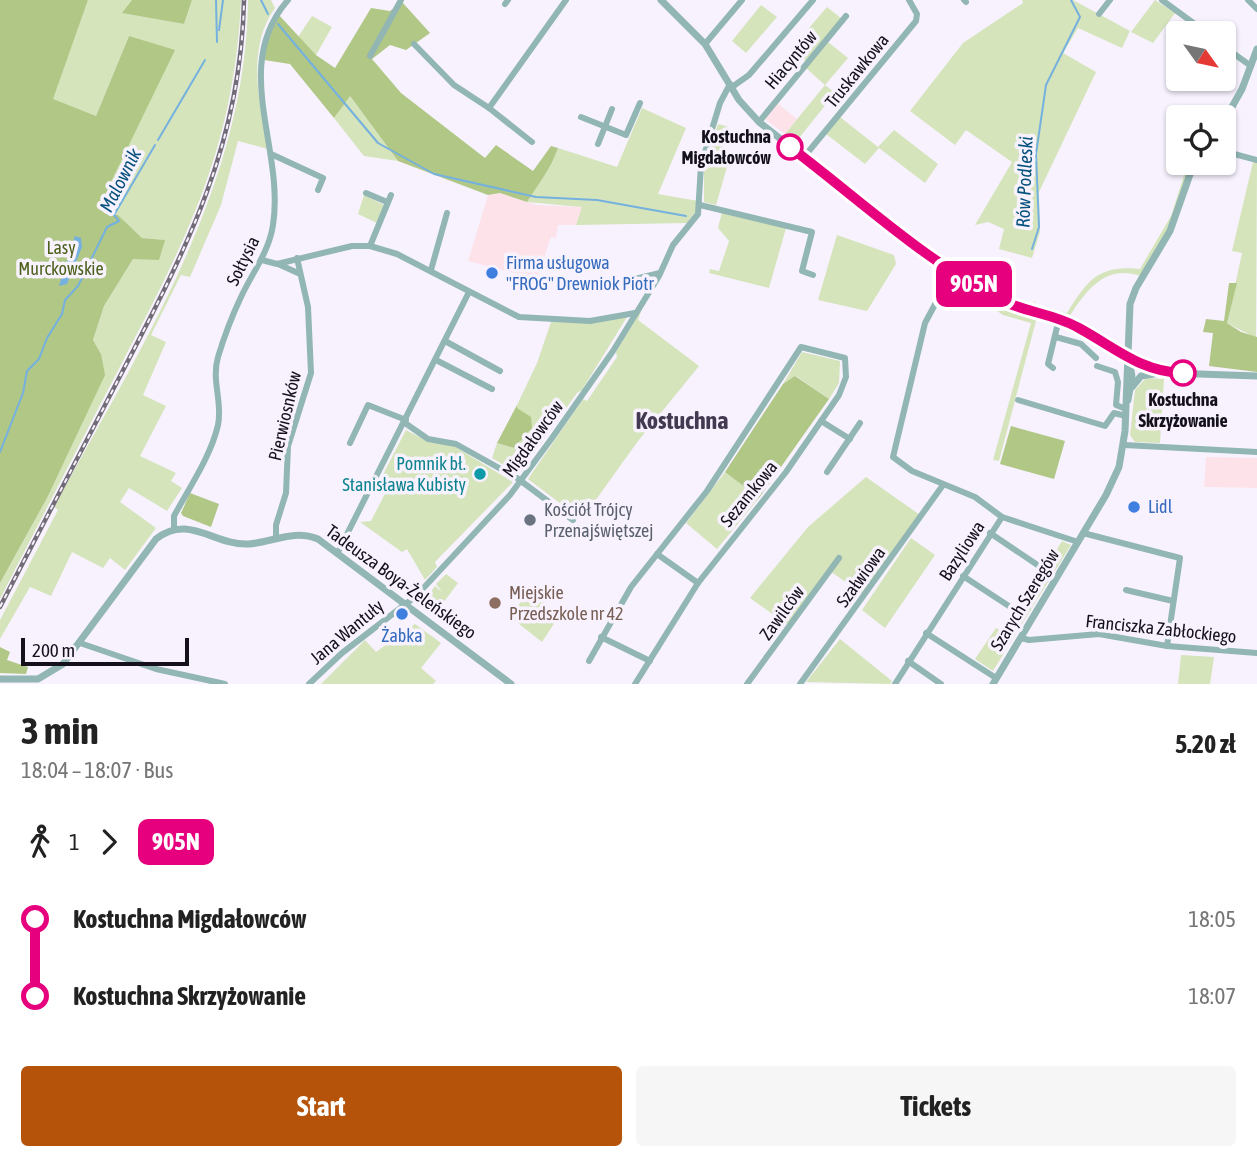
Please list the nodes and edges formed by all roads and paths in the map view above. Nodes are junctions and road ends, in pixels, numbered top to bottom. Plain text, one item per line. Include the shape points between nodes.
1 (288, 0) edge
2 (401, 0) edge
3 (566, 0) edge
4 (661, 0) edge
5 (742, 0) edge
6 (813, 0) edge
7 (909, 0) edge
8 (1110, 0) edge
9 (1162, 0) edge
10 (1248, 0) edge
11 (1257, 9) edge
12 (1099, 14) dead end
13 (846, 16) dead end
14 (1191, 21) edge
15 (414, 44) dead end
16 (705, 44) junction
17 (1257, 51) edge
18 (1236, 55) edge
19 (370, 56) dead end
20 (1251, 66) junction
21 (731, 86) junction
22 (640, 103) dead end
23 (1232, 105) edge
24 (489, 108) junction
25 (612, 108) dead end
26 (581, 117) dead end
27 (759, 122) junction
28 (604, 127) junction
29 (532, 142) dead end
30 (597, 144) dead end
31 (271, 154) junction
32 (1236, 154) edge
33 (804, 157) junction
34 (1257, 160) edge
35 (327, 169) dead end
36 (1190, 175) edge
37 (323, 178) junction
38 (318, 190) dead end
39 (366, 193) dead end
40 (701, 205) junction
41 (447, 213) dead end
42 (370, 246) junction
43 (297, 258) junction
44 (262, 260) junction
45 (278, 264) junction
46 (430, 270) junction
47 (953, 271) junction
48 (298, 272) junction
49 (660, 273) junction
50 (813, 275) dead end
51 (589, 290) dead end
52 (469, 292) junction
53 (635, 313) junction
54 (1059, 319) junction
55 (1056, 337) junction
56 (444, 341) junction
57 (845, 358) junction
58 (854, 359) dead end
59 (436, 360) junction
60 (1128, 360) junction
61 (1053, 368) dead end
62 (499, 371) dead end
63 (1164, 372) junction
64 (1257, 376) edge
65 (492, 389) dead end
66 (1130, 391) junction
67 (1018, 400) dead end
68 (1126, 411) junction
69 (821, 421) junction
70 (406, 422) junction
71 (860, 423) dead end
72 (850, 439) junction
73 (350, 443) dead end
74 (1124, 445) junction
75 (1257, 452) edge
76 (827, 472) dead end
77 (522, 481) junction
78 (943, 485) junction
79 (1002, 517) junction
80 (573, 520) dead end
81 (174, 528) junction
82 (990, 533) junction
83 (1083, 533) junction
84 (276, 538) junction
85 (1078, 542) junction
86 (338, 552) junction
87 (657, 554) junction
88 (839, 558) dead end
89 (1042, 568) dead end
90 (963, 576) junction
91 (698, 583) junction
92 (1126, 590) dead end
93 (1173, 601) junction
94 (406, 603) junction
95 (1018, 612) dead end
96 (926, 632) junction
97 (601, 636) junction
98 (1021, 638) junction
99 (80, 643) junction
100 (1167, 646) junction
101 (1257, 653) edge
102 (589, 661) dead end
103 (650, 661) junction
104 (908, 662) junction
105 (0, 679) edge
106 (995, 681) edge
107 (37, 682) edge
108 (225, 684) edge
109 (309, 684) edge
110 (512, 684) edge
111 (635, 684) edge
112 (747, 684) edge
113 (800, 684) edge
114 (895, 684) edge
115 (941, 684) edge

1 - 31 street, Sołtysia via 270,24 262,50 261,81
2 - 19 street
3 - 24 street
4 - 16 street
5 - 16 street
6 - 21 street via 750,75
7 - 33 street, Truskawkowa via 916,20
8 - 12 street
9 - 14 street
10 - 11 street
13 - 27 street, Hiacyntów
15 - 24 street via 454,85
16 - 21 street
17 - 20 street
18 - 20 street
20 - 23 street
21 - 27 street
21 - 40 street via 720,103 701,165
22 - 28 street via 628,134
24 - 29 street
25 - 28 street
26 - 28 street
27 - 33 street
28 - 30 street
31 - 37 street
31 - 44 street, Sołtysia via 275,213
32 - 34 street
33 - 47 street via 891,230
35 - 37 street
36 - 60 street via 1170,232 1132,297
37 - 38 street
39 - 42 street via 389,199
40 - 49 street, Migdałowców
40 - 50 street via 813,232 802,271
41 - 46 street
42 - 43 street
42 - 46 street
43 - 45 street
43 - 48 street, Pierwiosnków
44 - 45 street
44 - 81 street, Sołtysia via 241,298 218,358 214,383 218,425 174,516
45 - 48 street
46 - 52 street
47 - 54 street via 1000,300
47 - 78 street via 925,323 893,457
48 - 84 street, Pierwiosnków via 308,307 311,373 288,446 286,493
49 - 51 street
49 - 53 street, Migdałowców
52 - 53 street via 531,320 590,321
52 - 56 street
53 - 77 street, Migdałowców
54 - 55 street
54 - 60 street
55 - 61 street via 1048,364
55 - 68 street via 1081,344 1097,362 1115,372 1116,405
56 - 59 street
56 - 62 street
57 - 58 street, Sezamkowa
57 - 69 street, Sezamkowa via 844,385
57 - 87 street, Sezamkowa via 801,347 707,491
59 - 65 street
59 - 70 street
60 - 63 street
60 - 66 street, Szarych Szeregów
60 - 68 street, Szarych Szeregów
63 - 64 street
63 - 66 street via 1139,378
66 - 68 street, Szarych Szeregów
67 - 68 street via 1105,426 1114,413
68 - 74 street, Szarych Szeregów
69 - 72 street
69 - 91 street, Sezamkowa
70 - 73 street via 368,405
70 - 77 street via 428,439 456,444
70 - 86 street
71 - 72 street
72 - 76 street
74 - 75 street
74 - 83 street, Szarych Szeregów via 1112,485
77 - 80 street
77 - 94 street, Migdałowców
78 - 79 street via 975,498
78 - 113 street, Szałwiowa
79 - 82 street, Bazyliowa
79 - 85 street, Bazyliowa
81 - 84 street, Tadeusza Boya-Żeleńskiego via 192,528 239,543
81 - 99 street via 156,539
82 - 89 street
82 - 90 street, Bazyliowa
83 - 85 street, Szarych Szeregów
83 - 93 street via 1180,558
84 - 86 street, Tadeusza Boya-Żeleńskiego via 307,535
85 - 98 street, Szarych Szeregów
86 - 94 street, Tadeusza Boya-Żeleńskiego
87 - 91 street
87 - 97 street, Sezamkowa
88 - 112 street, Zawilców
90 - 95 street
90 - 96 street, Bazyliowa
91 - 103 street, Sezamkowa
92 - 93 street
93 - 100 street
94 - 109 street, Jana Wantuły
94 - 110 street, Tadeusza Boya-Żeleńskiego
96 - 104 street, Bazyliowa
96 - 106 street
97 - 102 street, Sezamkowa
97 - 103 street
98 - 100 street, Franciszka Zabłockiego via 1099,634
98 - 106 street, Szarych Szeregów
99 - 107 street via 63,664
99 - 108 street
100 - 101 street, Franciszka Zabłockiego
103 - 111 street, Sezamkowa
104 - 114 street, Bazyliowa
104 - 115 street
105 - 107 street

